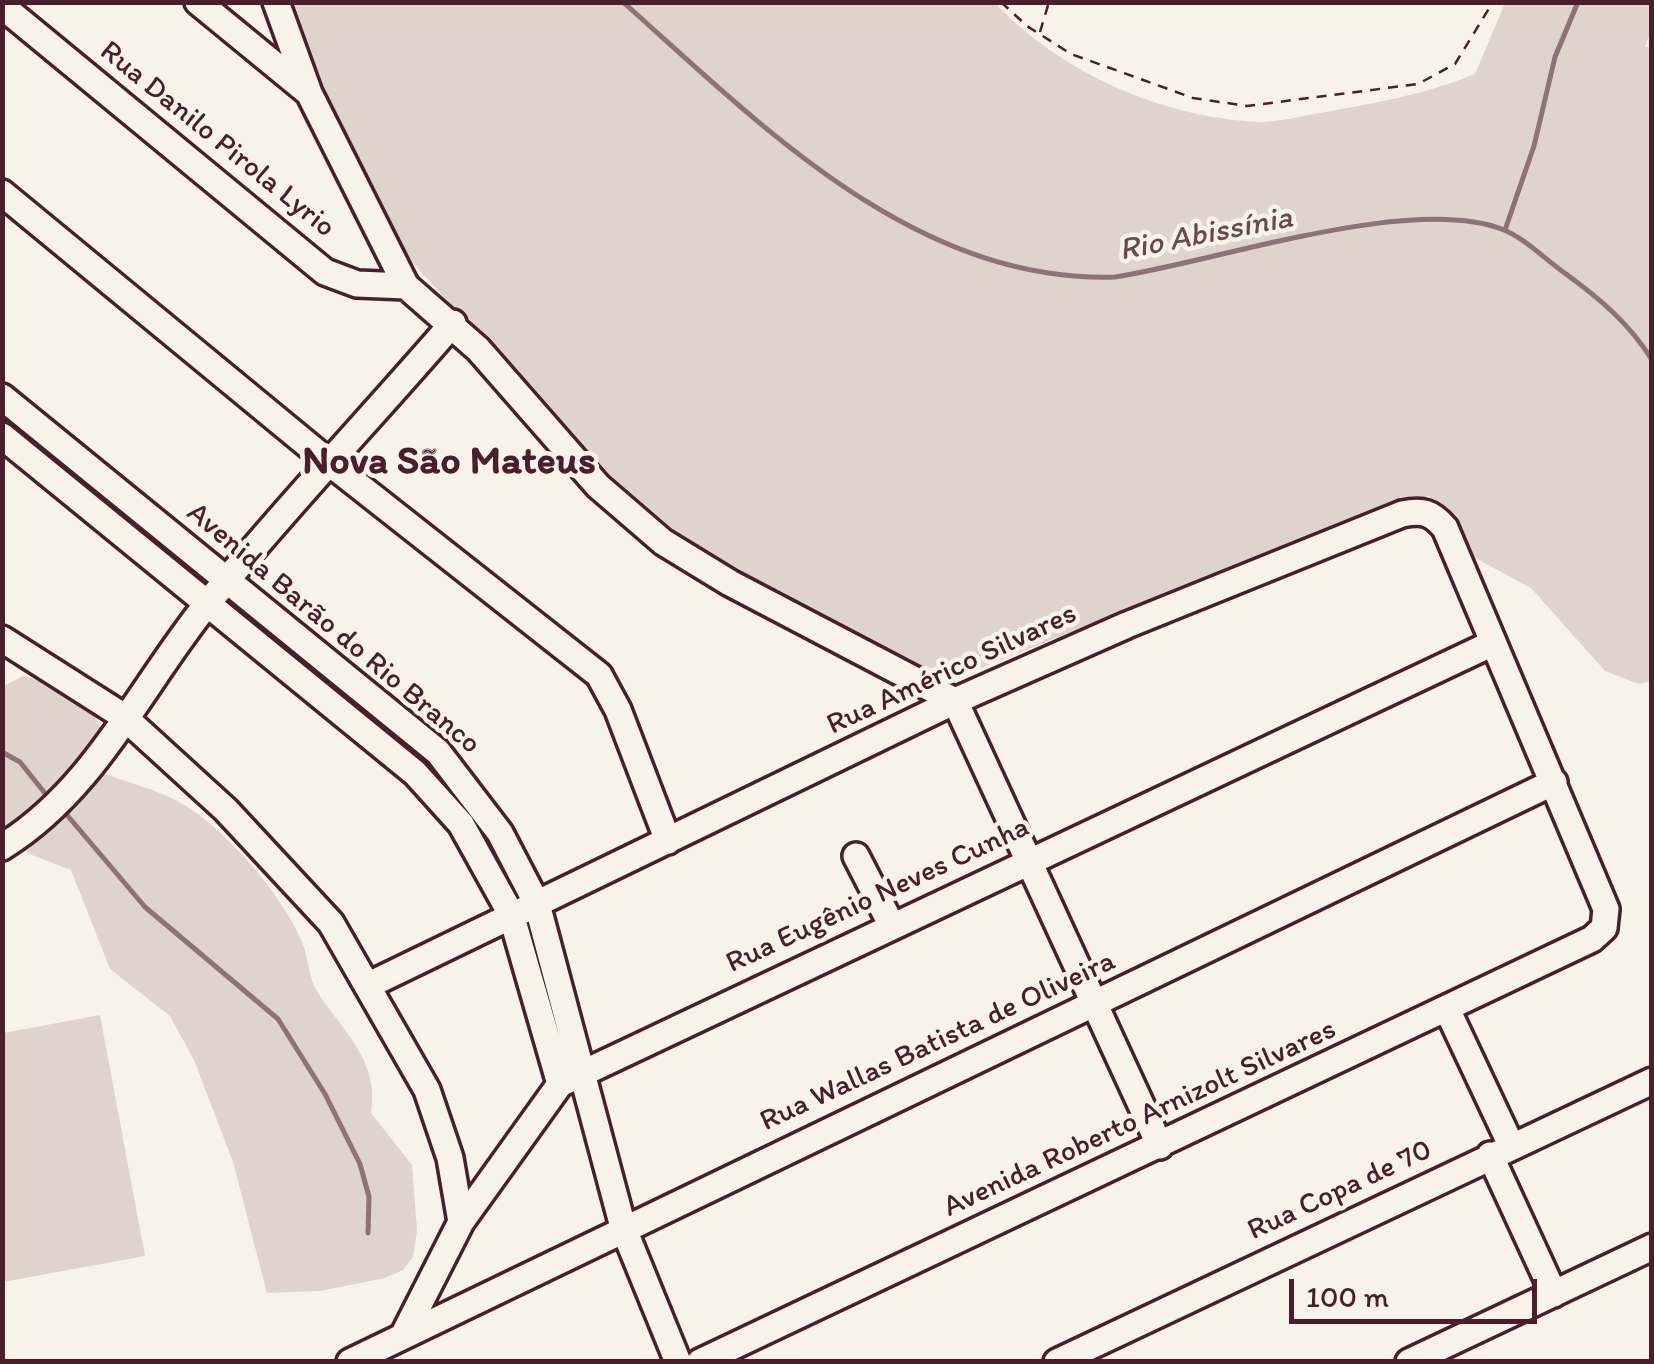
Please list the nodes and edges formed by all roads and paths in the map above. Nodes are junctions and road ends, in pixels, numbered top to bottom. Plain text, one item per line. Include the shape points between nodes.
1 (198, 2) edge
2 (276, 2) edge
3 (1001, 2) edge
4 (1049, 2) edge
5 (1492, 2) edge
6 (7, 9) edge
7 (1040, 34) junction
8 (308, 92) junction
9 (2, 193) edge
10 (406, 286) junction
11 (453, 323) junction
12 (2, 397) edge
13 (2, 436) edge
14 (331, 464) junction
15 (228, 580) junction
16 (208, 603) junction
17 (1493, 643) junction
18 (9, 652) edge
19 (954, 701) junction
20 (124, 716) junction
21 (438, 752) junction
22 (415, 773) junction
23 (1554, 782) junction
24 (668, 842) junction
25 (2, 847) edge
26 (856, 856) dead end
27 (1029, 861) junction
28 (537, 904) junction
29 (511, 914) junction
30 (892, 926) junction
31 (369, 985) junction
32 (1094, 1005) junction
33 (1447, 1009) junction
34 (571, 1078) junction
35 (1652, 1081) edge
36 (1160, 1146) junction
37 (1500, 1150) junction
38 (462, 1222) junction
39 (623, 1227) junction
40 (1652, 1248) edge
41 (1554, 1294) junction
42 (394, 1347) edge
43 (1440, 1354) edge
44 (350, 1362) edge
45 (678, 1362) edge
46 (700, 1362) edge
47 (1057, 1362) edge
48 (1408, 1362) edge

1 - 8 street
2 - 8 street
3 - 7 path
4 - 7 path
5 - 7 path via 1455,64 1418,84 1247,106 1193,98 1129,77
6 - 10 street, Rua Danilo Pirola Lyrio via 324,272 356,284
8 - 10 street
9 - 14 street
10 - 11 street
11 - 14 street
11 - 19 street via 598,486 663,542
12 - 15 street, Avenida Barão do Rio Branco
13 - 16 street, Avenida Barão do Rio Branco
14 - 15 street
14 - 24 street via 599,675
15 - 16 street
15 - 21 street, Avenida Barão do Rio Branco
16 - 20 street
16 - 22 street, Avenida Barão do Rio Branco
17 - 19 street, Rua Américo Silvares via 1445,528 1422,511 1128,624
17 - 23 street
17 - 27 street, Rua Eugênio Neves Cunha
18 - 20 street
19 - 24 street, Rua Américo Silvares
19 - 27 street
20 - 25 street via 60,803
20 - 31 street via 287,873 331,923
21 - 22 street
21 - 28 street, Avenida Barão do Rio Branco via 500,833
22 - 29 street, Avenida Barão do Rio Branco via 460,824
23 - 32 street, Rua Wallas Batista de Oliveira
23 - 33 street, Avenida Roberto Arnizolt Silvares via 1606,909 1604,928
24 - 28 street, Rua Américo Silvares
26 - 30 street
27 - 30 street, Rua Eugênio Neves Cunha
27 - 32 street
28 - 29 street, Rua Américo Silvares
28 - 34 street, Avenida Barão do Rio Branco
29 - 31 street, Rua Américo Silvares
29 - 34 street, Avenida Barão do Rio Branco
30 - 34 street, Rua Eugênio Neves Cunha
31 - 38 street via 427,1090
32 - 36 street
32 - 39 street, Rua Wallas Batista de Oliveira
33 - 36 street, Avenida Roberto Arnizolt Silvares
33 - 37 street
34 - 38 street, Rua Eugênio Neves Cunha
34 - 39 street, Avenida Barão do Rio Branco
35 - 37 street, Rua Copa de 70
36 - 46 street, Avenida Roberto Arnizolt Silvares
37 - 41 street
37 - 47 street, Rua Copa de 70
38 - 42 street, Rua Eugênio Neves Cunha
39 - 42 street, Rua Wallas Batista de Oliveira
39 - 45 street, Avenida Barão do Rio Branco
40 - 41 street
41 - 43 street
42 - 44 street, Rua Wallas Batista de Oliveira
43 - 48 street

